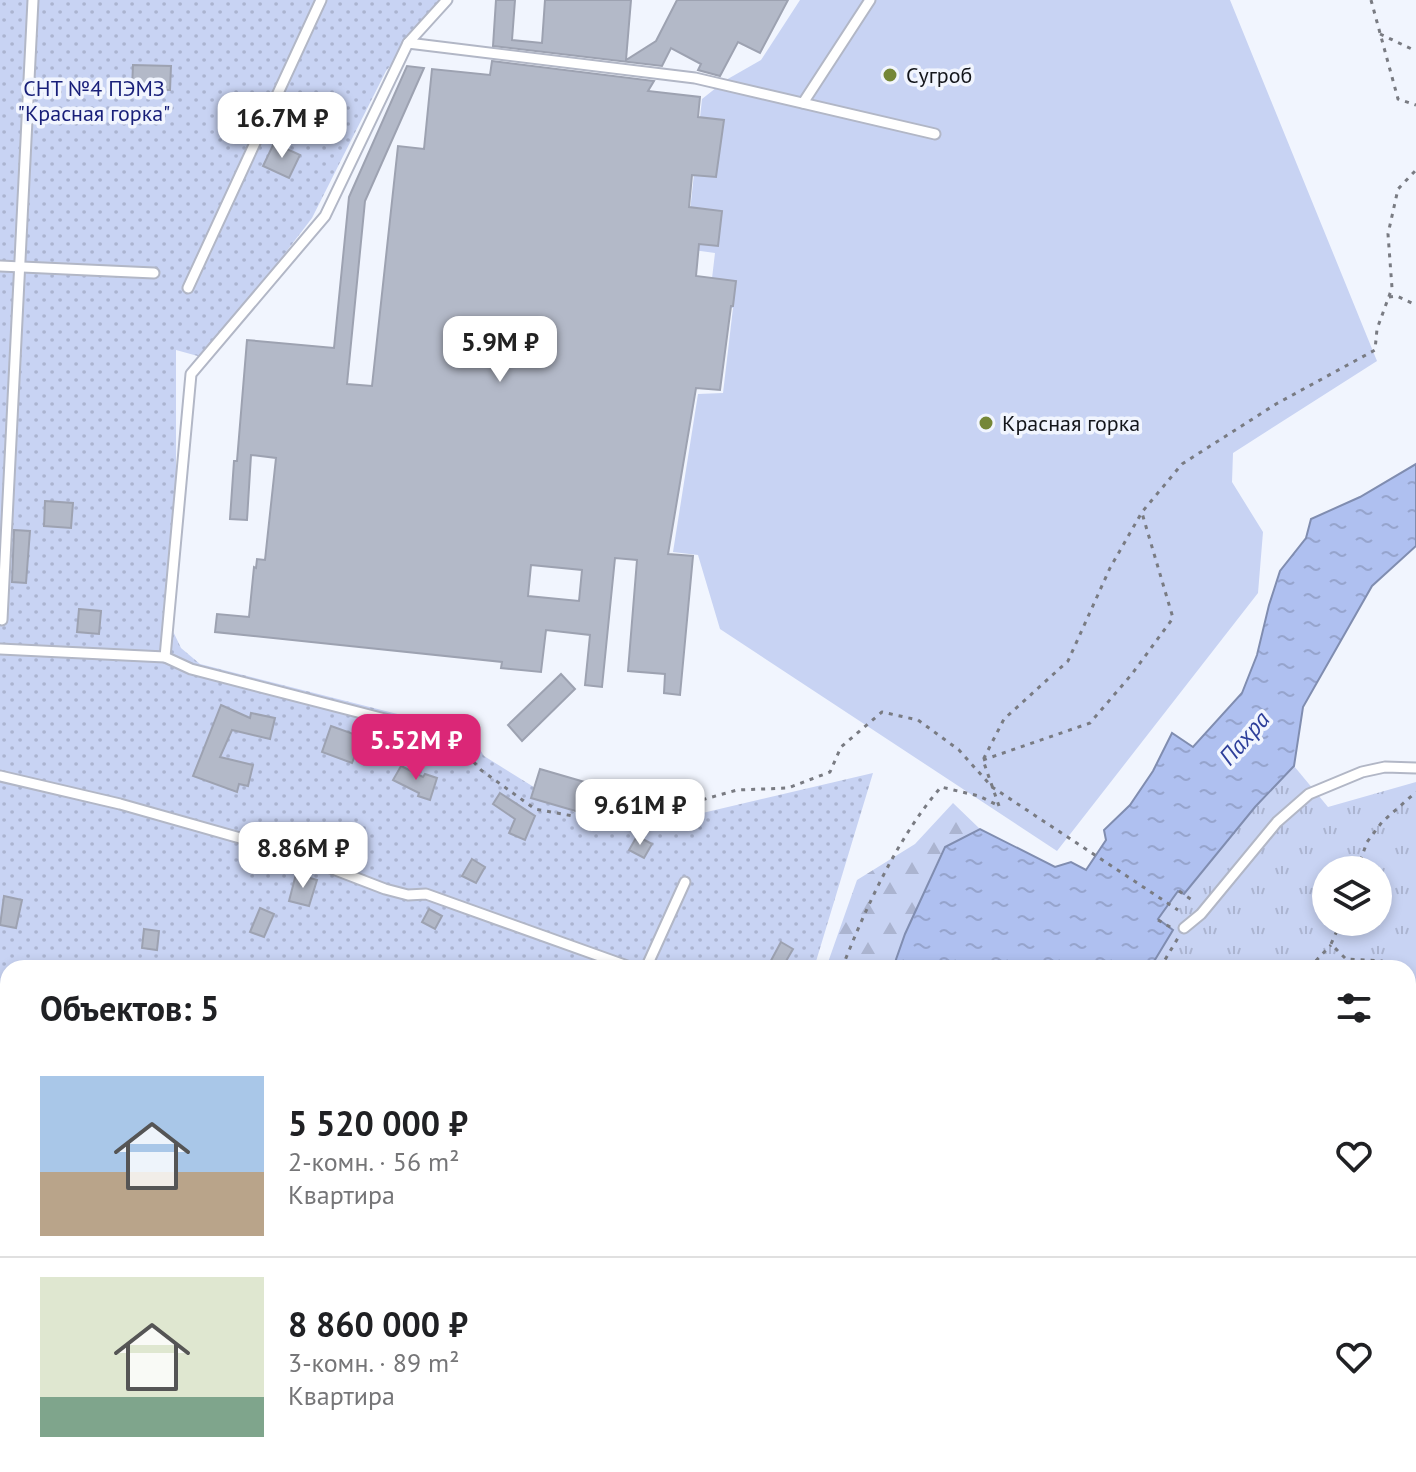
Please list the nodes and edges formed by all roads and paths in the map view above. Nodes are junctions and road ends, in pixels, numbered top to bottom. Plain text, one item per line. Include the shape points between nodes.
1 (33, 0) edge
2 (321, 0) edge
3 (447, 0) edge
4 (870, 0) edge
5 (1371, 0) edge
6 (1380, 34) junction
7 (408, 43) junction
8 (1416, 51) edge
9 (803, 103) junction
10 (1416, 105) edge
11 (935, 134) dead end
12 (1416, 170) edge
13 (0, 266) edge
14 (21, 267) junction
15 (154, 273) dead end
16 (188, 288) dead end
17 (1388, 297) junction
18 (1416, 305) edge
19 (1142, 512) junction
20 (2, 620) edge
21 (0, 649) edge
22 (165, 657) junction
23 (466, 732) dead end
24 (451, 736) junction
25 (983, 760) junction
26 (1416, 768) edge
27 (0, 776) edge
28 (992, 787) junction
29 (1416, 792) edge
30 (1362, 856) edge
31 (685, 882) dead end
32 (1179, 891) dead end
33 (1196, 903) dead end
34 (1178, 910) dead end
35 (1158, 920) dead end
36 (1180, 929) junction
37 (1335, 936) edge
38 (1331, 944) junction
39 (611, 960) edge
40 (650, 960) edge
41 (846, 960) edge
42 (1164, 960) edge
43 (1316, 960) edge
44 (1364, 960) edge

1 - 14 lane
2 - 16 lane
3 - 7 lane
4 - 9 lane
5 - 6 path
6 - 8 path
6 - 10 path via 1398,99
7 - 9 lane via 695,78
7 - 22 lane via 325,216 191,374
9 - 11 lane
12 - 17 path via 1398,189 1388,234
13 - 14 lane
14 - 15 lane
14 - 20 lane
17 - 18 path
17 - 19 path via 1375,350 1182,464
19 - 25 path via 1068,661 1004,719
19 - 25 path via 1173,618 1090,723
21 - 22 lane
22 - 24 lane via 191,669
23 - 24 lane
24 - 28 path via 481,770 535,809 616,824 737,790 788,788 830,772 841,747 882,712 918,720 959,750
25 - 28 path
26 - 36 lane via 1362,772 1309,794 1277,822 1201,914
27 - 39 lane via 286,851 385,889 426,894
28 - 34 path
28 - 41 path via 999,806 941,787 921,810
29 - 30 path via 1382,822
31 - 40 lane
32 - 33 path
35 - 36 path
36 - 42 path
37 - 38 path
38 - 43 path
38 - 44 path via 1346,959

